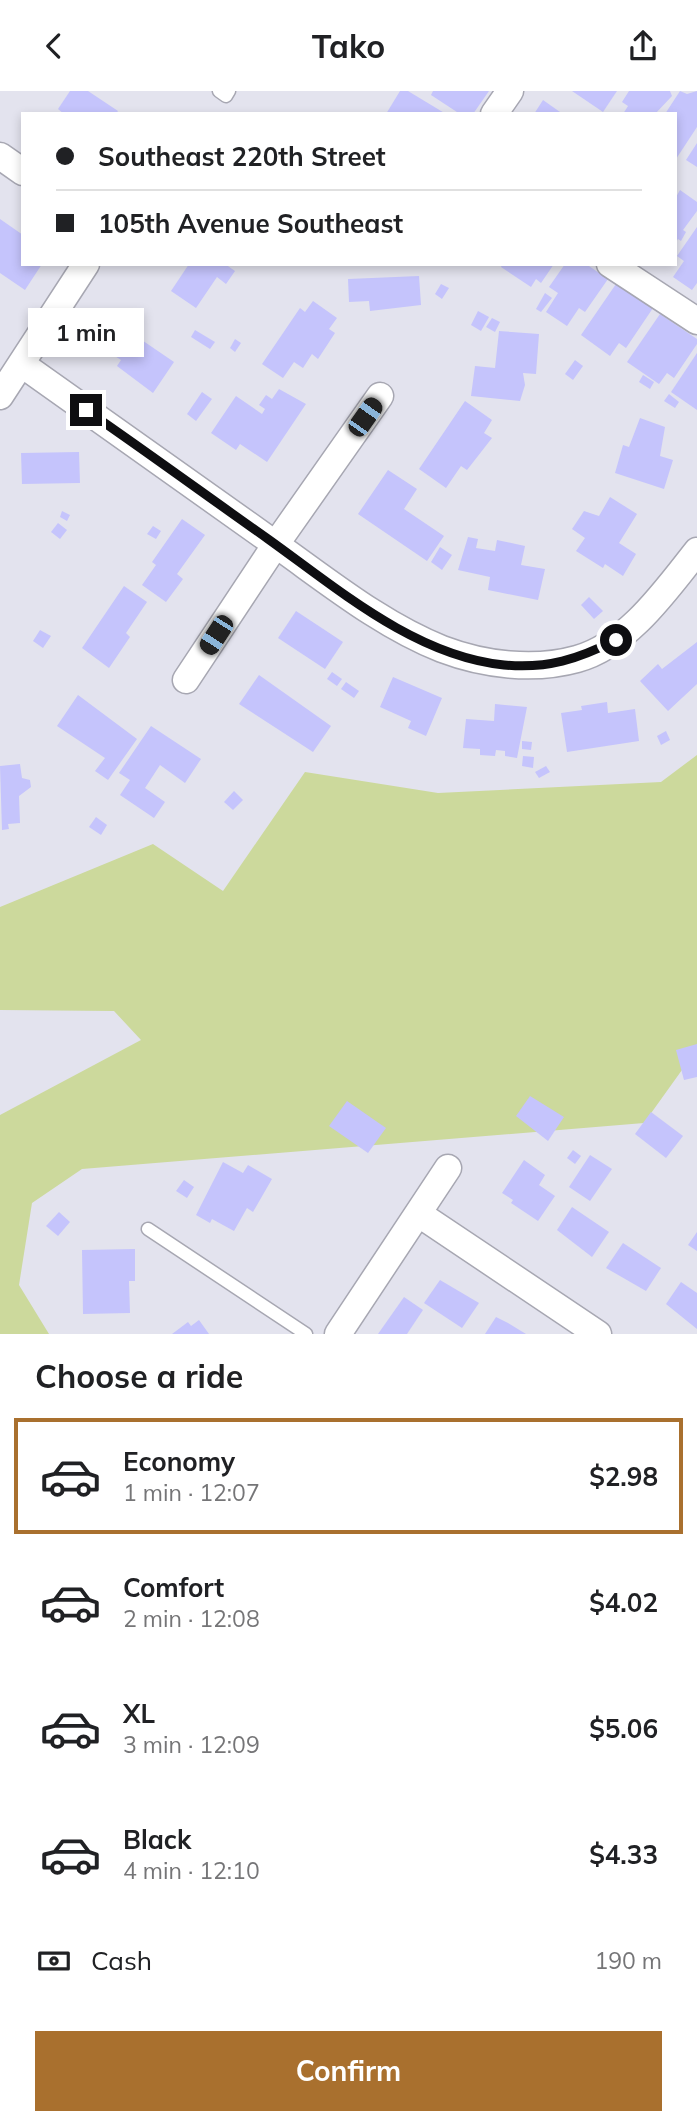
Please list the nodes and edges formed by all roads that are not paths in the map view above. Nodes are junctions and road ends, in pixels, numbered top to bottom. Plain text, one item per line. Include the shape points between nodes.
1 (219, 91) edge
2 (229, 91) edge
3 (510, 91) edge
4 (495, 112) edge
5 (0, 156) edge
6 (21, 171) edge
7 (85, 266) edge
8 (613, 266) edge
9 (697, 321) edge
10 (23, 365) junction
11 (380, 395) dead end
12 (0, 396) edge
13 (275, 544) junction
14 (697, 551) edge
15 (186, 680) dead end
16 (448, 1168) dead end
17 (419, 1215) junction
18 (148, 1229) dead end
19 (306, 1334) edge
20 (338, 1334) edge
21 (598, 1334) edge

1 - 2 lane via 226,96
3 - 4 street
5 - 6 street
7 - 10 street
8 - 9 street
10 - 12 street
10 - 13 street
11 - 13 street
13 - 14 street via 374,614 411,634 444,649 502,665 578,659 616,640
13 - 15 street
16 - 17 street
17 - 20 street
17 - 21 street
18 - 19 lane

